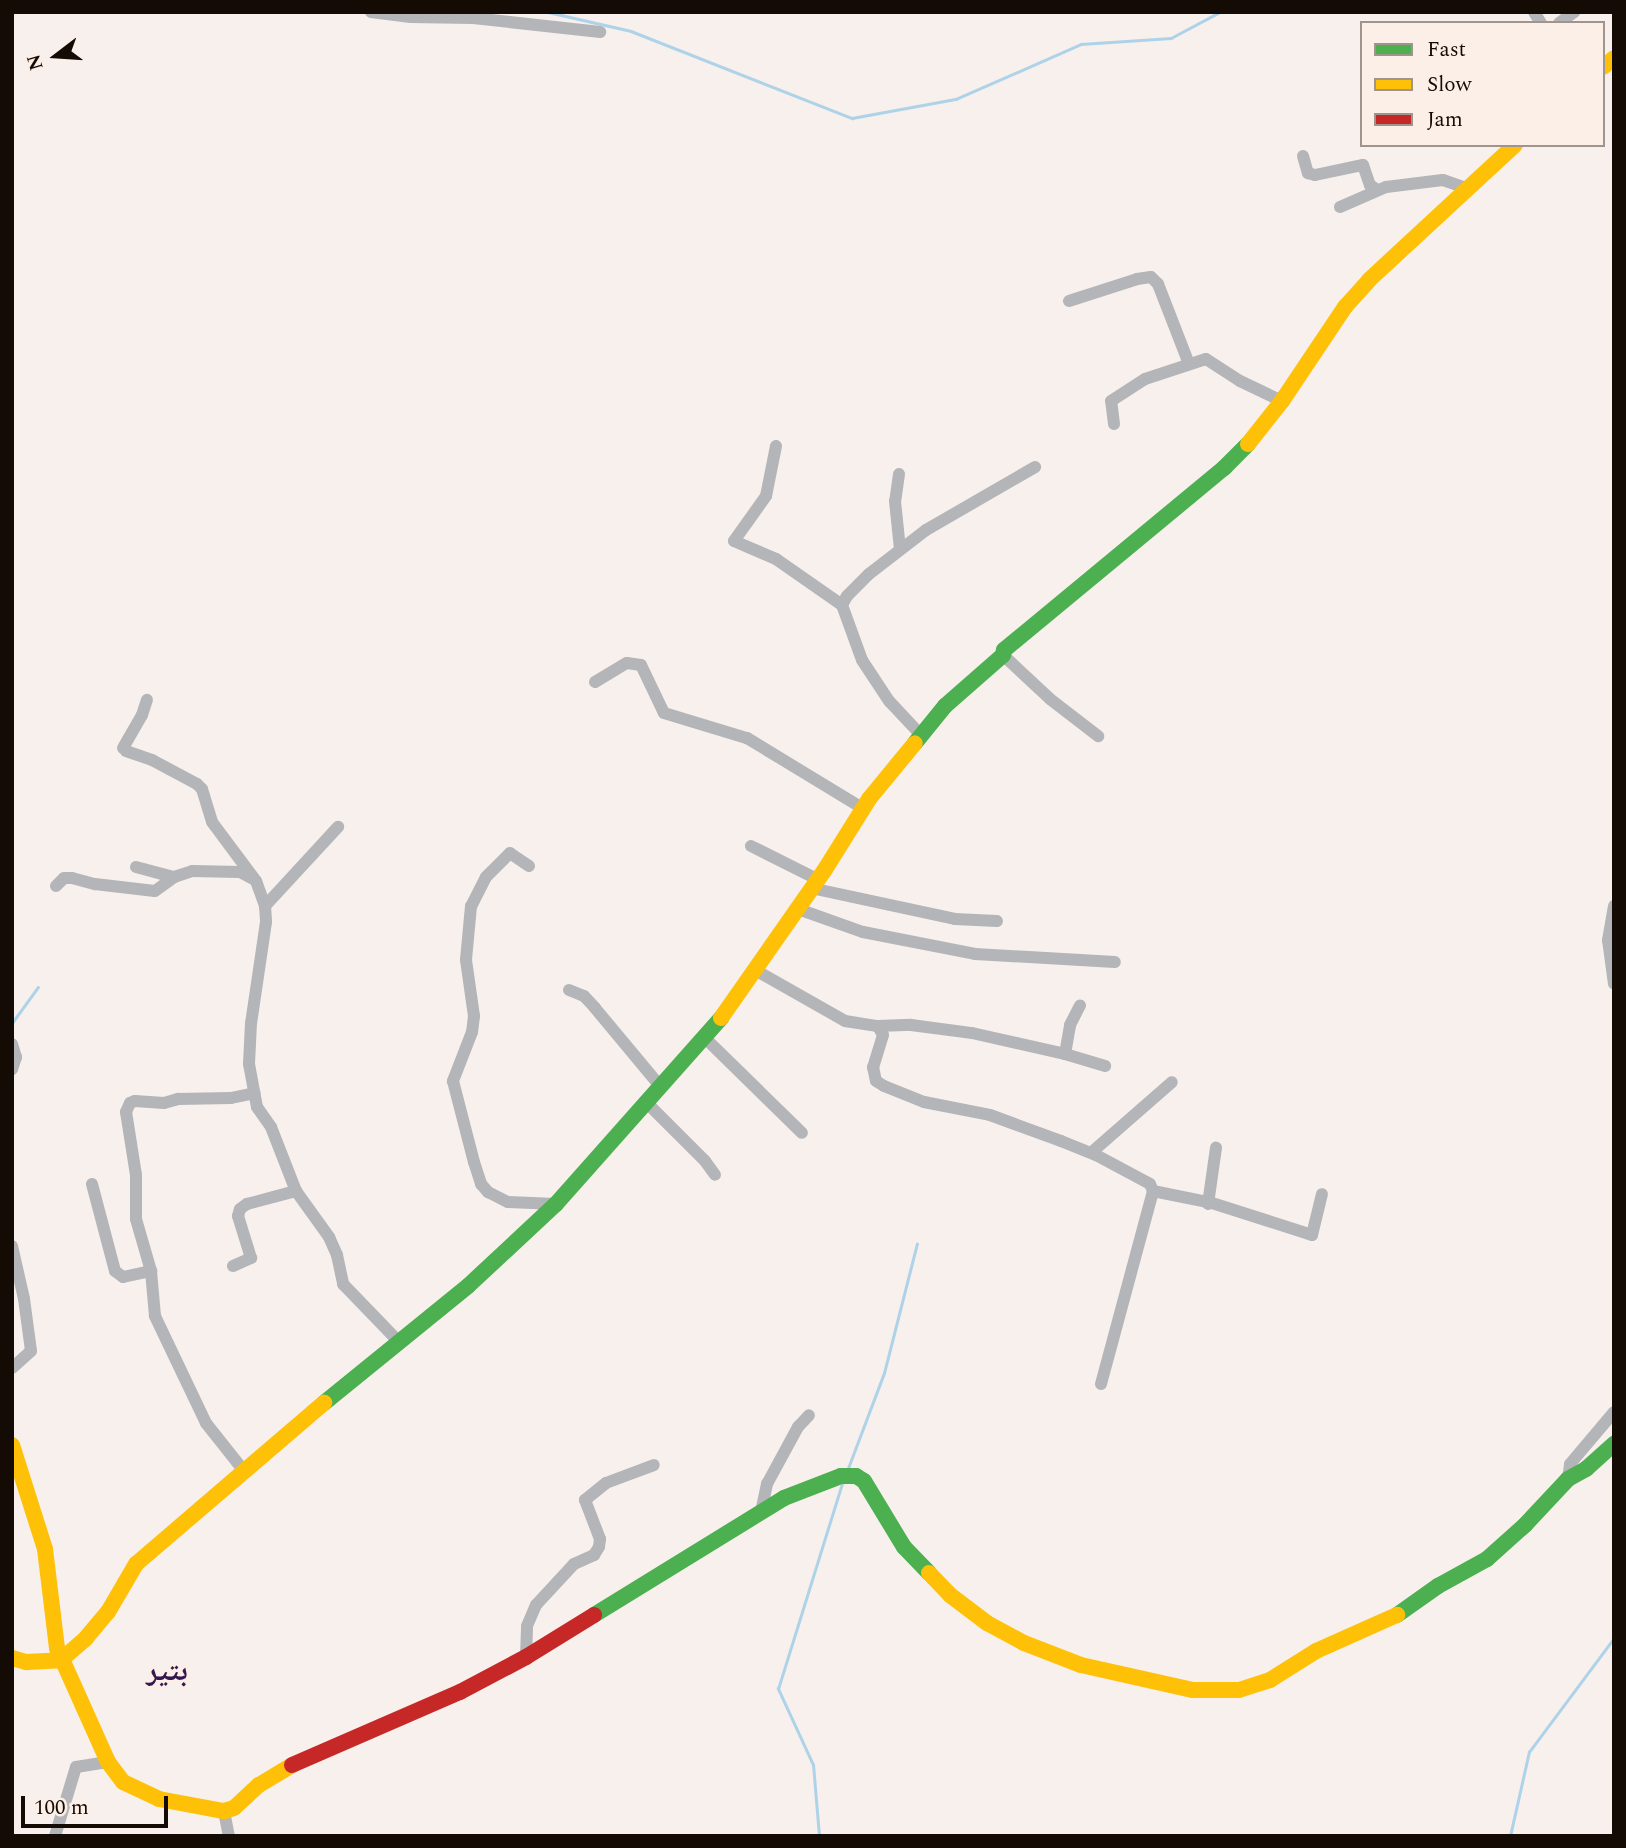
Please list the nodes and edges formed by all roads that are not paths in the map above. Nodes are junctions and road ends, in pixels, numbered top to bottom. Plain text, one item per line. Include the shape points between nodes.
1 (371, 12) edge
2 (600, 32) dead end
3 (1510, 147) edge
4 (1303, 156) dead end
5 (1466, 188) junction
6 (1376, 189) junction
7 (1340, 207) dead end
8 (1069, 301) dead end
9 (1189, 364) junction
10 (1282, 401) junction
11 (1114, 424) dead end
12 (776, 446) dead end
13 (1035, 467) dead end
14 (899, 474) dead end
15 (900, 549) junction
16 (842, 604) junction
17 (1003, 655) junction
18 (595, 682) dead end
19 (147, 700) dead end
20 (920, 734) junction
21 (1098, 736) dead end
22 (864, 809) junction
23 (338, 827) dead end
24 (751, 846) dead end
25 (529, 866) dead end
26 (136, 867) dead end
27 (174, 877) junction
28 (256, 881) junction
29 (814, 884) junction
30 (55, 886) dead end
31 (265, 905) junction
32 (1614, 906) edge
33 (798, 909) junction
34 (996, 921) dead end
35 (1115, 962) dead end
36 (755, 970) junction
37 (1614, 984) edge
38 (569, 990) dead end
39 (1080, 1005) dead end
40 (878, 1026) junction
41 (704, 1037) junction
42 (12, 1044) edge
43 (1065, 1054) junction
44 (1105, 1066) dead end
45 (12, 1069) edge
46 (1172, 1082) dead end
47 (660, 1086) junction
48 (254, 1093) junction
49 (645, 1101) junction
50 (802, 1133) dead end
51 (1216, 1148) dead end
52 (1091, 1152) junction
53 (715, 1175) dead end
54 (92, 1184) dead end
55 (296, 1191) junction
56 (1153, 1191) junction
57 (1322, 1194) dead end
58 (556, 1204) junction
59 (1208, 1204) junction
60 (12, 1246) edge
61 (233, 1266) dead end
62 (151, 1271) junction
63 (399, 1342) junction
64 (12, 1368) edge
65 (1101, 1384) dead end
66 (1614, 1412) edge
67 (809, 1415) dead end
68 (1614, 1444) edge
69 (12, 1445) edge
70 (654, 1465) dead end
71 (244, 1471) junction
72 (1568, 1479) junction
73 (761, 1512) junction
74 (526, 1657) junction
75 (12, 1658) edge
76 (61, 1660) junction
77 (108, 1762) junction
78 (224, 1811) junction
79 (55, 1836) edge
80 (229, 1836) edge

1 - 2 street
3 - 5 street
4 - 6 street via 1308,173 1315,175 1363,165 1370,186
5 - 6 street via 1443,180
5 - 10 street via 1369,279
6 - 7 street
8 - 9 street via 1151,277
9 - 10 street via 1206,359 1240,382
9 - 11 street via 1145,379 1111,401
10 - 17 street via 1224,468
12 - 16 street via 766,496 734,541 776,559
13 - 15 street
14 - 15 street via 895,501
15 - 16 street
16 - 20 street via 862,660 889,701
17 - 20 street
17 - 21 street
18 - 22 street via 627,663 641,665 664,713 747,738
19 - 28 street via 124,750 197,784 212,822
20 - 22 street
22 - 29 street
23 - 31 street
24 - 29 street
25 - 58 street via 510,853 486,877 471,906 466,960 474,1016 453,1081 481,1184 508,1202
26 - 27 street
27 - 28 street via 192,872 240,872
27 - 30 street via 162,888 146,891 72,877
28 - 31 street
29 - 33 street
29 - 34 street via 955,919
31 - 48 street via 251,1023 249,1064
32 - 37 street via 1608,940
33 - 35 street via 863,932 975,954
33 - 36 street
36 - 40 street via 839,1019
36 - 41 street
38 - 47 street via 584,996
39 - 43 street via 1070,1025
40 - 43 street via 940,1028
40 - 52 street via 883,1042 873,1067 876,1081 884,1086 924,1102 1010,1122
41 - 47 street
41 - 50 street
42 - 45 street via 16,1057
43 - 44 street
46 - 52 street
47 - 49 street
48 - 55 street
48 - 62 street via 130,1103 126,1112 136,1175 136,1219
49 - 53 street
49 - 58 street
51 - 59 street
52 - 56 street via 1150,1184
54 - 62 street via 115,1271 123,1277
55 - 61 street via 240,1209 251,1258
55 - 63 street via 328,1237 343,1284
56 - 59 street
56 - 65 street
57 - 59 street via 1312,1236
58 - 63 street
60 - 64 street via 31,1351
62 - 71 street via 155,1316 163,1335 206,1423
63 - 71 street
66 - 72 street via 1570,1464
67 - 73 street via 767,1485
68 - 72 street
69 - 76 street via 45,1549
70 - 74 street via 606,1483 585,1500 599,1547 594,1555 574,1564 536,1605 527,1626
71 - 76 street via 136,1564 108,1612
72 - 73 street via 1487,1559 1397,1615 1315,1651 1270,1680 1239,1690 1193,1690 1081,1665 987,1623 950,1595 914,1558 864,1481 856,1476 841,1476 805,1489
73 - 74 street
74 - 78 street via 460,1692 282,1770
75 - 76 street
76 - 77 street
77 - 78 street via 123,1782 159,1798
77 - 79 street via 76,1767
78 - 80 street

